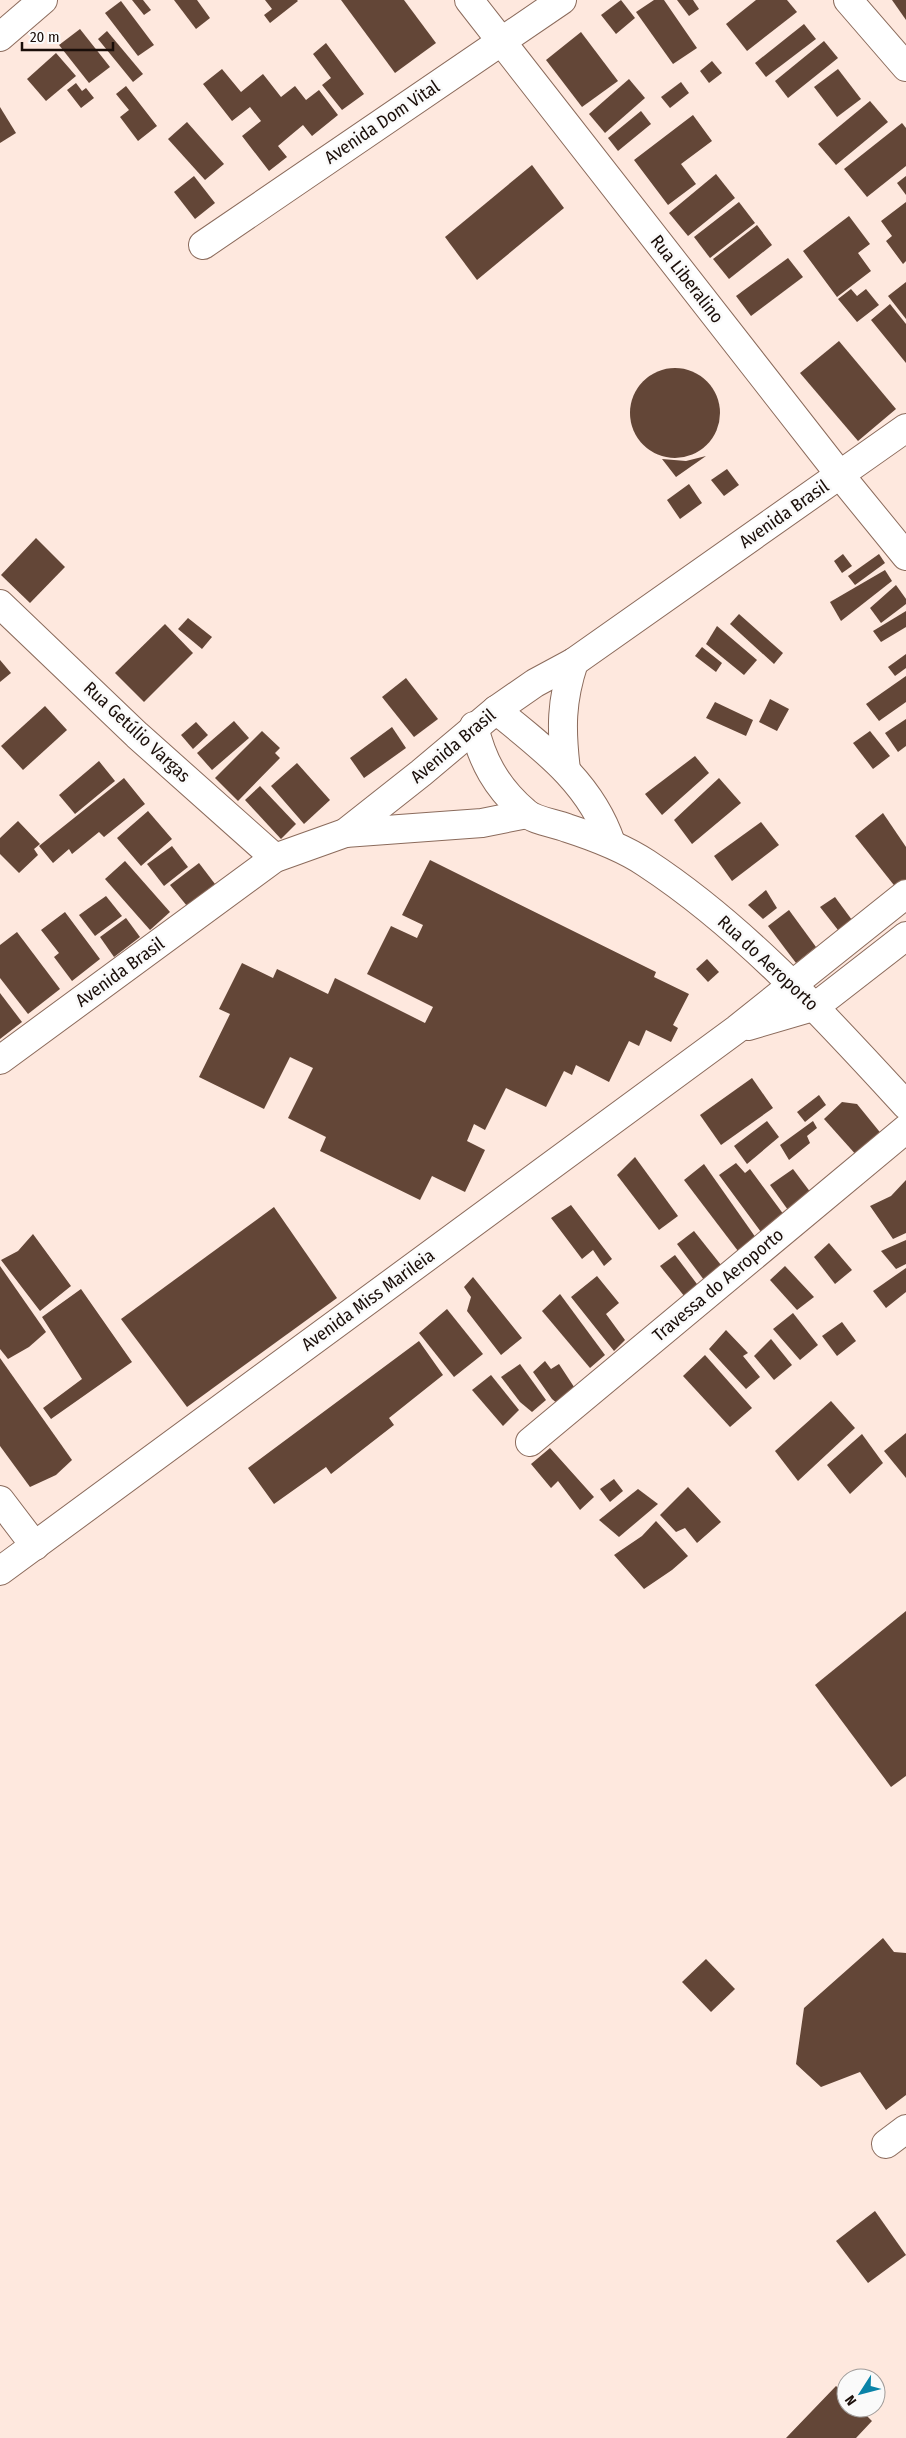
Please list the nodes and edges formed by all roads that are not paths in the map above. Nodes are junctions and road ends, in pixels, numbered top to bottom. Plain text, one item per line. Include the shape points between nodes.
1 (43, 0) edge
2 (469, 0) edge
3 (562, 0) edge
4 (848, 0) edge
5 (0, 37) edge
6 (501, 40) junction
7 (906, 67) edge
8 (203, 244) dead end
9 (906, 428) edge
10 (840, 475) junction
11 (906, 556) edge
12 (0, 604) edge
13 (574, 662) junction
14 (496, 710) junction
15 (474, 726) junction
16 (566, 770) junction
17 (527, 814) junction
18 (345, 833) junction
19 (611, 843) junction
20 (276, 858) junction
21 (906, 894) edge
22 (906, 936) edge
23 (792, 984) junction
24 (816, 1006) junction
25 (737, 1029) junction
26 (0, 1060) edge
27 (906, 1105) edge
28 (906, 1128) edge
29 (530, 1442) dead end
30 (0, 1500) edge
31 (35, 1546) junction
32 (0, 1571) edge

1 - 5 street
2 - 6 street, Rua Liberalino
3 - 6 street, Avenida Dom Vital
4 - 7 street
6 - 8 street, Avenida Dom Vital
6 - 10 street, Rua Liberalino
9 - 10 street, Avenida Brasil
10 - 11 street, Rua Liberalino
10 - 13 street, Avenida Brasil
12 - 20 street, Rua Getúlio Vargas via 137,735
13 - 14 street, Avenida Brasil via 535,683
13 - 16 street via 562,710
14 - 15 street, Avenida Brasil
14 - 16 street
15 - 17 street via 486,764 502,790
15 - 18 street, Avenida Brasil
16 - 19 street via 586,792 604,821
17 - 18 street via 482,823
17 - 19 street, Rua do Aeroporto
18 - 20 street, Avenida Brasil
19 - 23 street, Rua do Aeroporto via 684,888
20 - 26 street, Avenida Brasil
21 - 23 street, Avenida Miss Marileia
22 - 24 street
23 - 24 street, Rua do Aeroporto
23 - 25 street, Avenida Miss Marileia
24 - 25 street, Avenida Miss Marileia
24 - 27 street, Rua do Aeroporto
25 - 31 street, Avenida Miss Marileia
28 - 29 street, Travessa do Aeroporto
30 - 31 street
31 - 32 street, Avenida Miss Marileia

